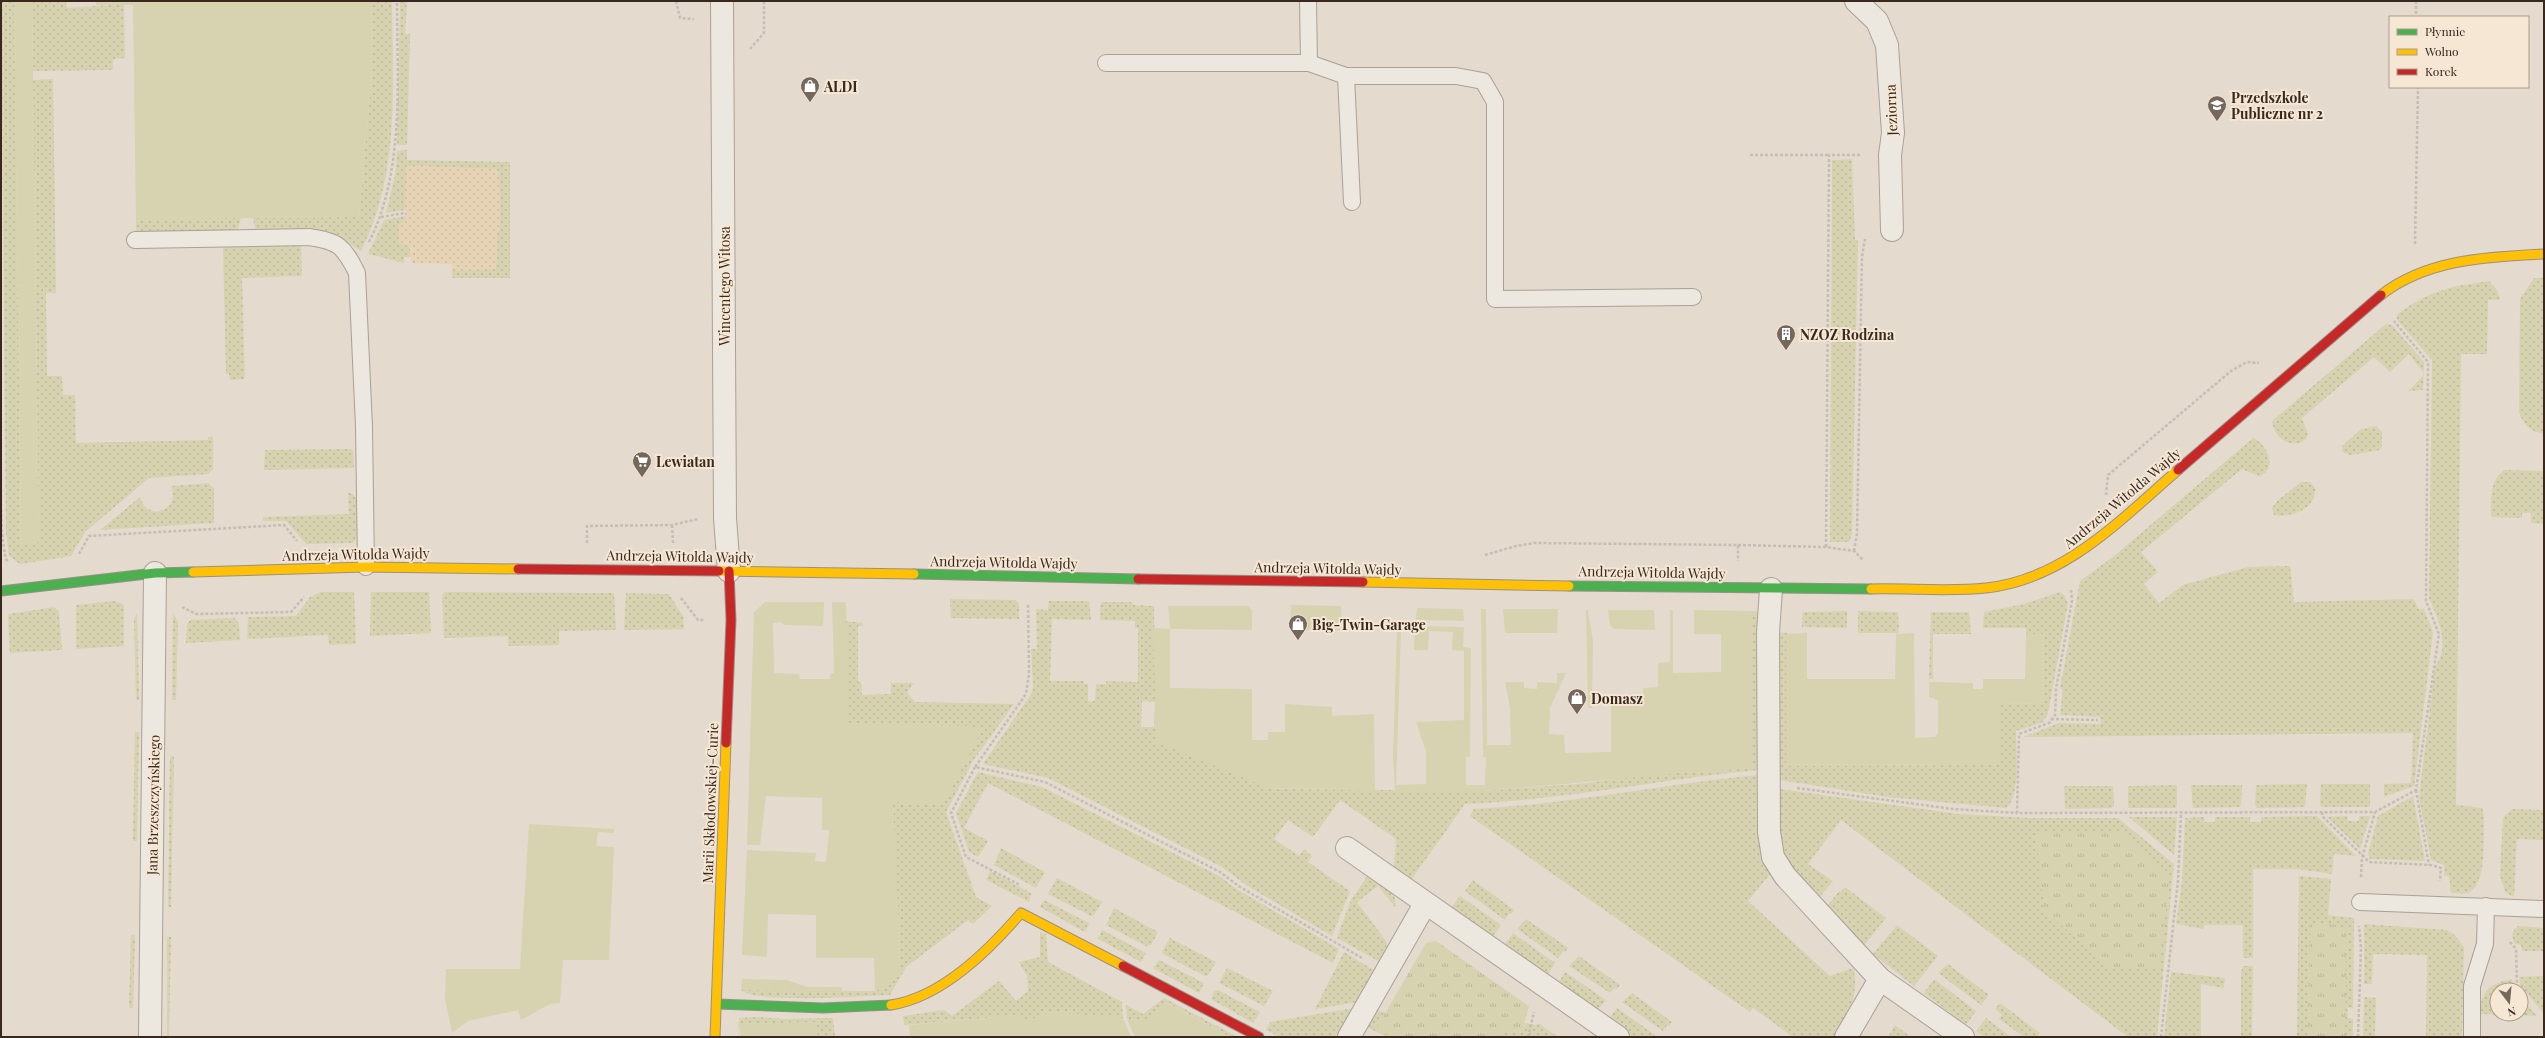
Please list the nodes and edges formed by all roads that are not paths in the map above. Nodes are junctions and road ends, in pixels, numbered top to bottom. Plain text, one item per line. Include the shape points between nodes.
1 (722, 1) edge
2 (1308, 1) edge
3 (1856, 1) edge
4 (1106, 63) dead end
5 (1309, 63) junction
6 (1346, 76) junction
7 (1352, 202) dead end
8 (1892, 230) road end
9 (135, 240) dead end
10 (2544, 254) edge
11 (1693, 297) dead end
12 (366, 567) junction
13 (729, 571) junction
14 (155, 573) junction
15 (1771, 589) junction
16 (1, 591) edge
17 (1347, 848) dead end
18 (2360, 902) dead end
19 (1425, 904) junction
20 (2486, 906) junction
21 (2544, 909) edge
22 (1880, 979) junction
23 (717, 1004) junction
24 (150, 1037) edge
25 (715, 1037) edge
26 (1259, 1037) edge
27 (1349, 1037) edge
28 (1618, 1037) edge
29 (1846, 1037) edge
30 (1963, 1037) edge
31 (2472, 1037) edge

1 - 13 street, Wincentego Witosa via 725,510
2 - 5 lane
3 - 8 street, Jeziorna via 1877,21 1887,44 1893,133 1890,154
4 - 5 lane
5 - 6 lane
6 - 7 lane
6 - 11 lane via 1456,76 1483,81 1495,102 1495,298
9 - 12 lane via 309,237 327,240 338,245 346,253 357,273 364,427
10 - 15 street, Andrzeja Witolda Wajdy via 2489,258 2435,266 2404,279 2084,551 2060,566 2011,584 1961,590
12 - 13 street, Andrzeja Witolda Wajdy
12 - 14 street, Andrzeja Witolda Wajdy
13 - 15 street, Andrzeja Witolda Wajdy
13 - 23 street, Marii Skłodowskiej-Curie via 732,620
14 - 16 street, Andrzeja Witolda Wajdy
14 - 24 street, Jana Brzeszczyńskiego
15 - 22 street via 1768,633 1770,846 1778,868
17 - 19 street
18 - 20 lane
19 - 27 street
19 - 28 street
20 - 21 lane
20 - 31 lane via 2485,944 2472,986
22 - 29 street
22 - 30 street
23 - 25 street, Marii Skłodowskiej-Curie
23 - 26 street via 782,1008 874,1007 908,1002 941,985 1007,931 1021,913

